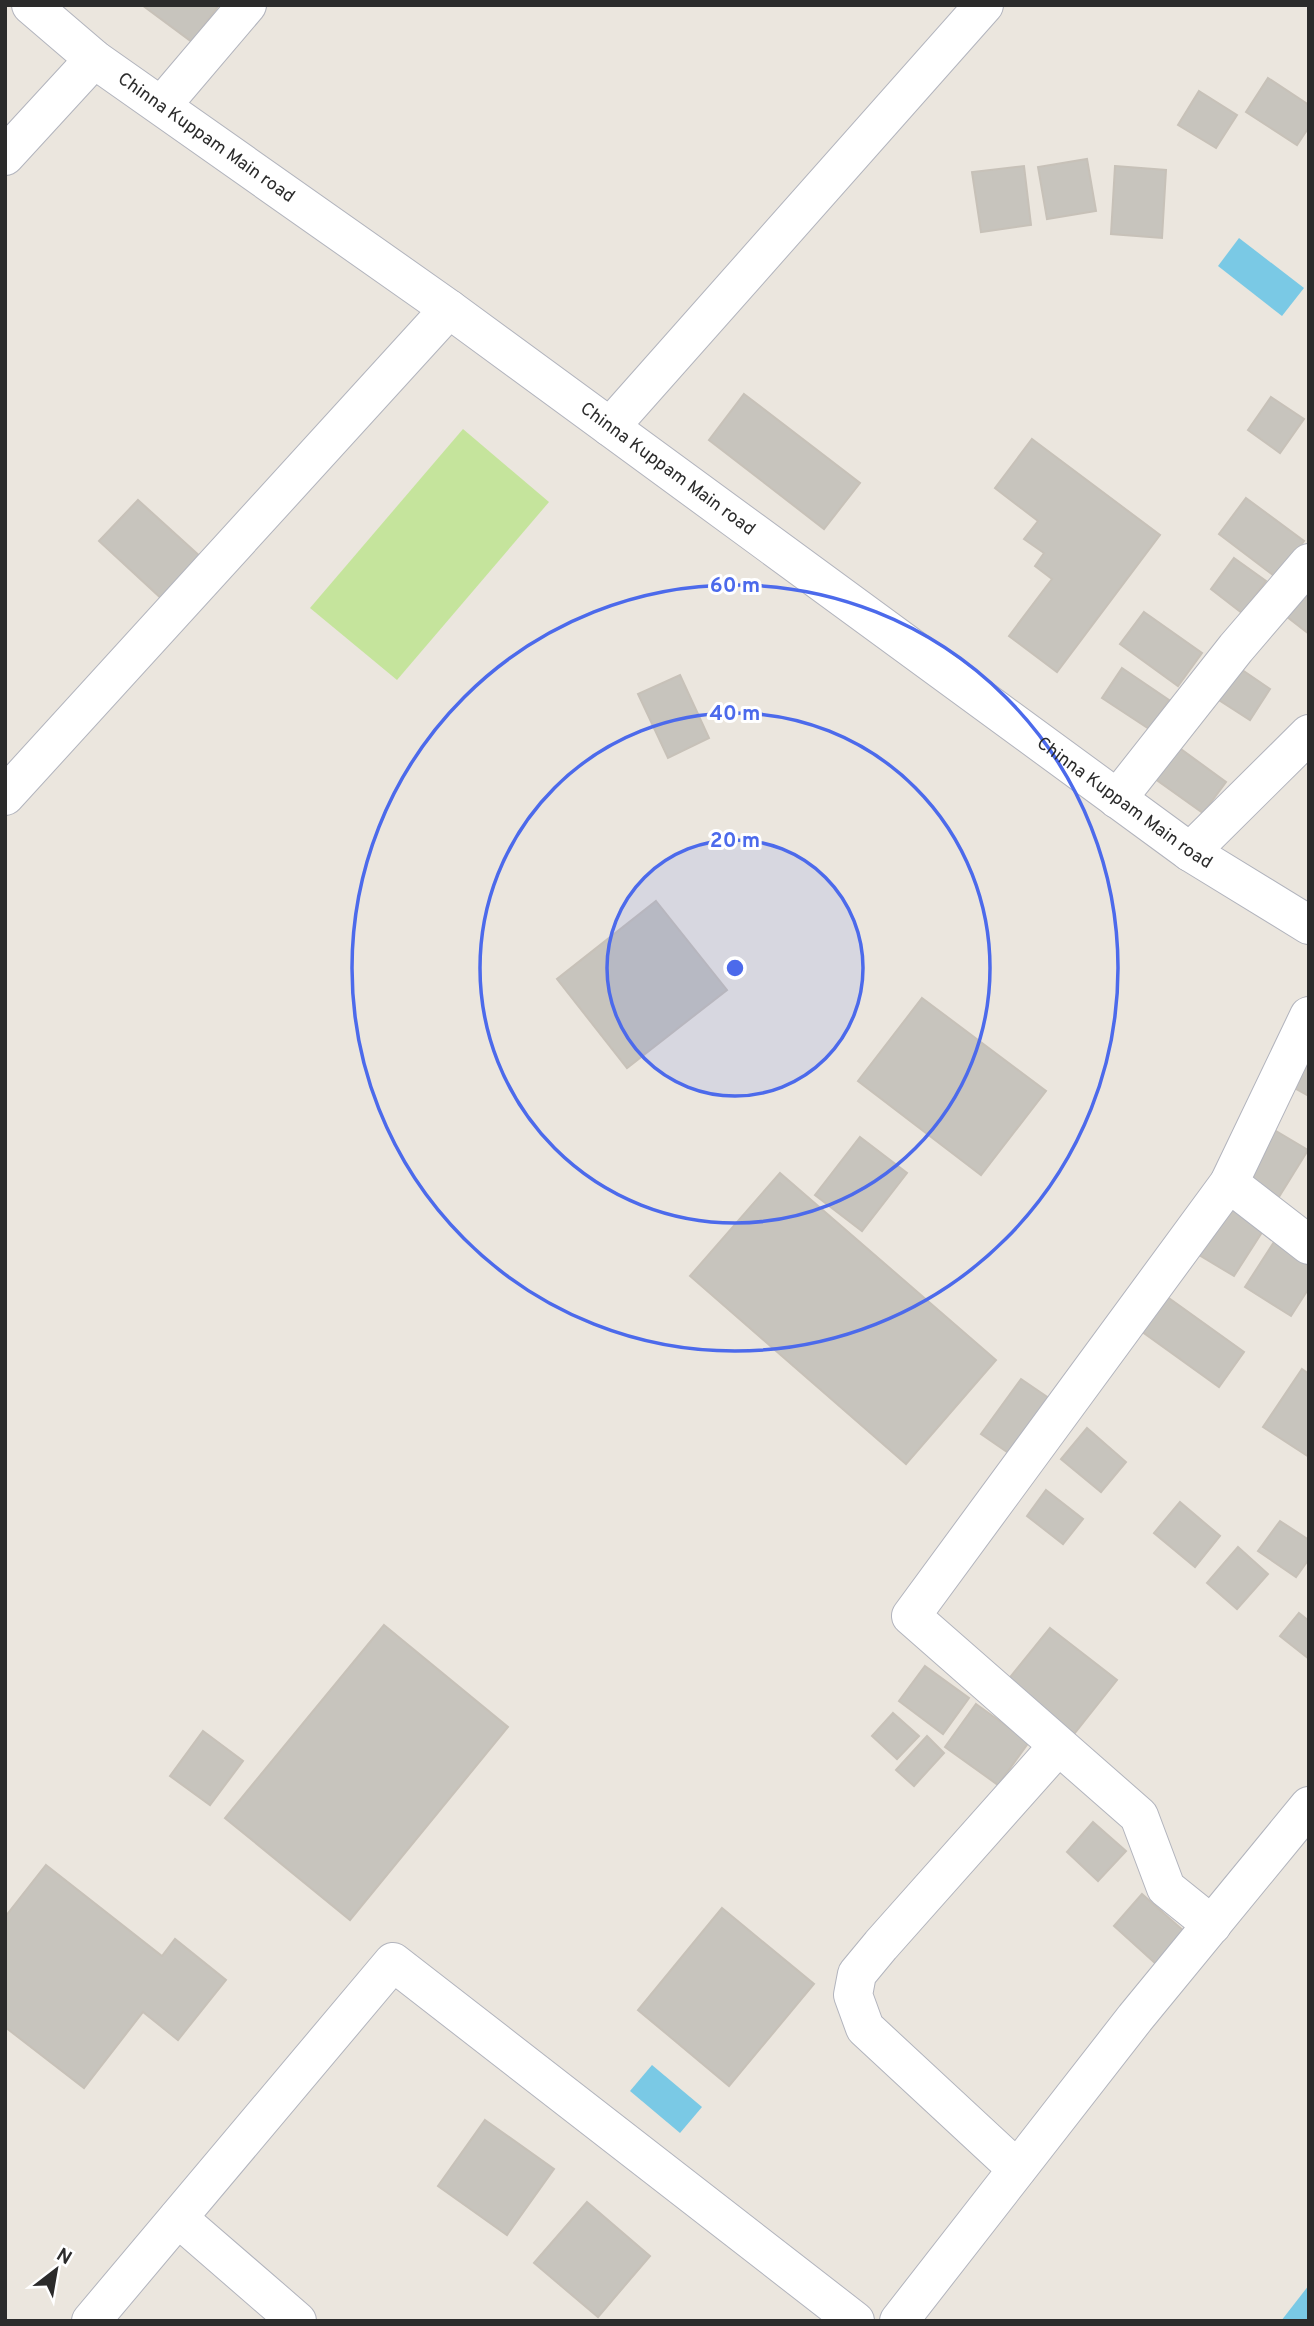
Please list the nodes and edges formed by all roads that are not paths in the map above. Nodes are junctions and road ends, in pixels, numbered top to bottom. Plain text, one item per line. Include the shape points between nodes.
1 (31, 5) edge
2 (247, 5) edge
3 (984, 5) edge
4 (94, 59) junction
5 (162, 105) junction
6 (5, 156) edge
7 (449, 309) junction
8 (610, 426) junction
9 (1309, 564) edge
10 (1309, 734) edge
11 (5, 796) edge
12 (1117, 799) junction
13 (1190, 852) junction
14 (1309, 925) edge
15 (1309, 1016) edge
16 (1229, 1183) junction
17 (1309, 1245) edge
18 (1058, 1745) junction
19 (1309, 1806) edge
20 (1212, 1925) junction
21 (1017, 2169) junction
22 (178, 2218) junction
23 (91, 2321) edge
24 (298, 2321) edge
25 (855, 2321) edge
26 (899, 2321) edge

1 - 4 street, Chinna Kuppam Main road
2 - 5 street
3 - 8 street
4 - 5 street, Chinna Kuppam Main road
4 - 6 street
5 - 7 street, Chinna Kuppam Main road
7 - 8 street, Chinna Kuppam Main road
7 - 11 street
8 - 12 street, Chinna Kuppam Main road
9 - 12 street
10 - 13 street
12 - 13 street, Chinna Kuppam Main road
13 - 14 street, Chinna Kuppam Main road
15 - 16 street
16 - 17 street
16 - 18 street via 911,1616
18 - 20 street via 1139,1816 1166,1888
18 - 21 street via 857,1974 853,1995 865,2028
19 - 20 street
20 - 21 street
21 - 26 street
22 - 23 street
22 - 24 street
22 - 25 street via 393,1962

